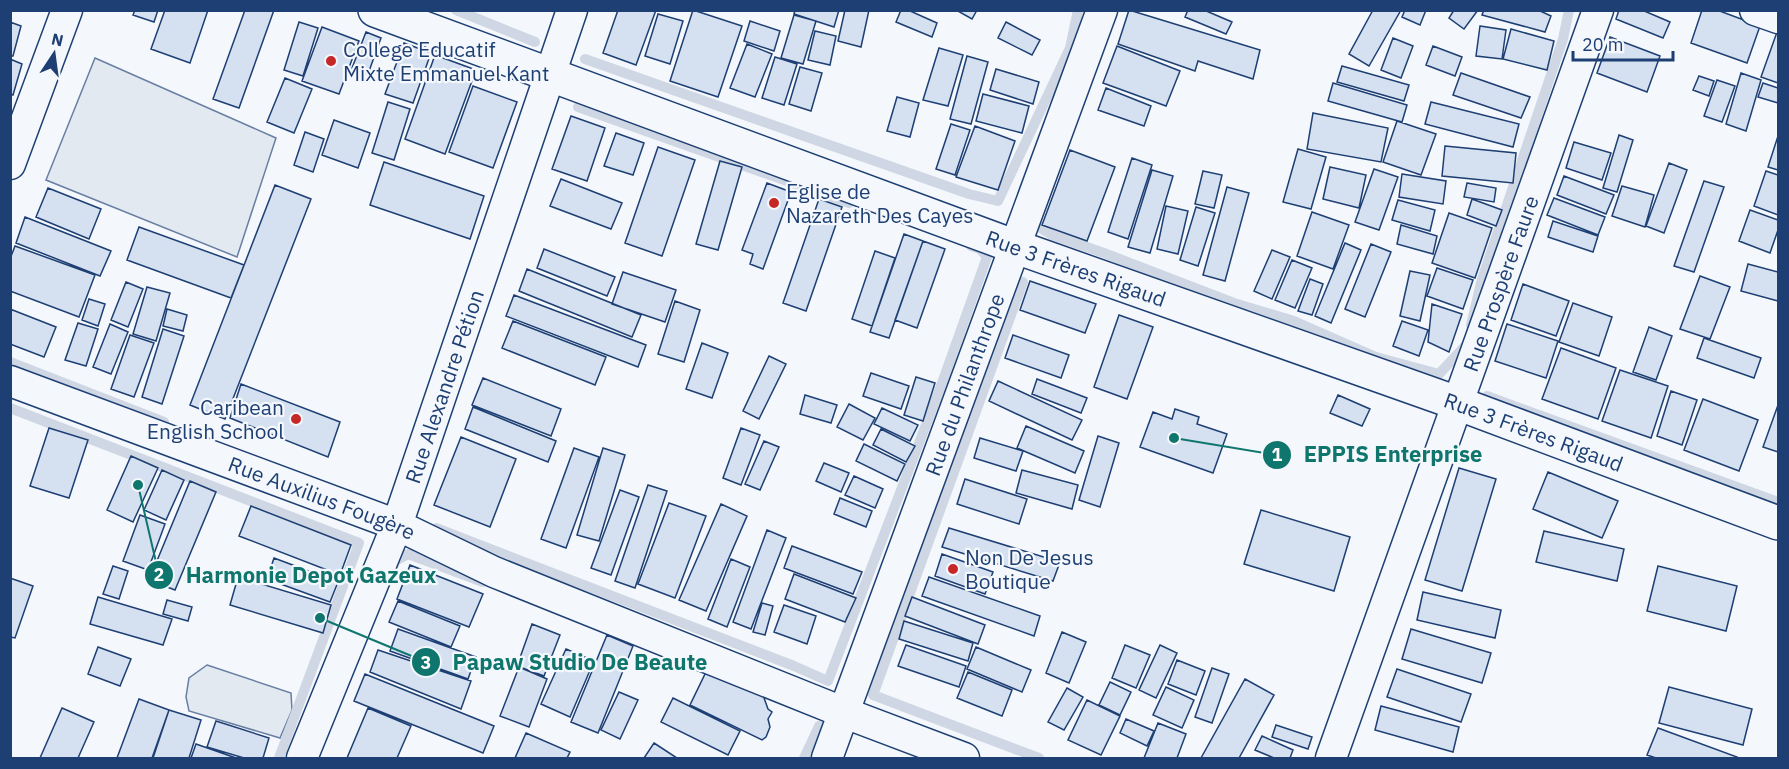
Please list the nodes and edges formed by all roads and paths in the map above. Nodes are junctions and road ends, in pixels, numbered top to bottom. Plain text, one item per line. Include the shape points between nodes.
1 (67, 10) edge
2 (375, 10) edge
3 (572, 10) edge
4 (1102, 10) edge
5 (1598, 10) edge
6 (1755, 10) edge
7 (1779, 18) edge
8 (549, 74) junction
9 (10, 164) edge
10 (1016, 247) junction
11 (10, 381) edge
12 (1457, 403) junction
13 (1779, 523) edge
14 (397, 525) junction
15 (845, 713) junction
16 (302, 759) edge
17 (827, 759) edge
18 (963, 759) edge
19 (1331, 759) edge

1 - 9 street
2 - 8 street, Rue 3 Frères Rigaud
3 - 8 street, Rue Alexandre Pétion
4 - 10 street, Rue du Philanthrope
5 - 12 street, Rue Prospère Faure
6 - 7 street
8 - 10 street, Rue 3 Frères Rigaud
8 - 14 street, Rue Alexandre Pétion
10 - 12 street, Rue 3 Frères Rigaud
10 - 15 street, Rue du Philanthrope
11 - 14 street, Rue Auxilius Fougère
12 - 13 street, Rue 3 Frères Rigaud
12 - 19 street, Rue Prospère Faure
14 - 15 street, Rue Auxilius Fougère via 494,572
14 - 16 street, Rue Alexandre Pétion
15 - 17 street, Rue du Philanthrope
15 - 18 street, Rue Auxilius Fougère

